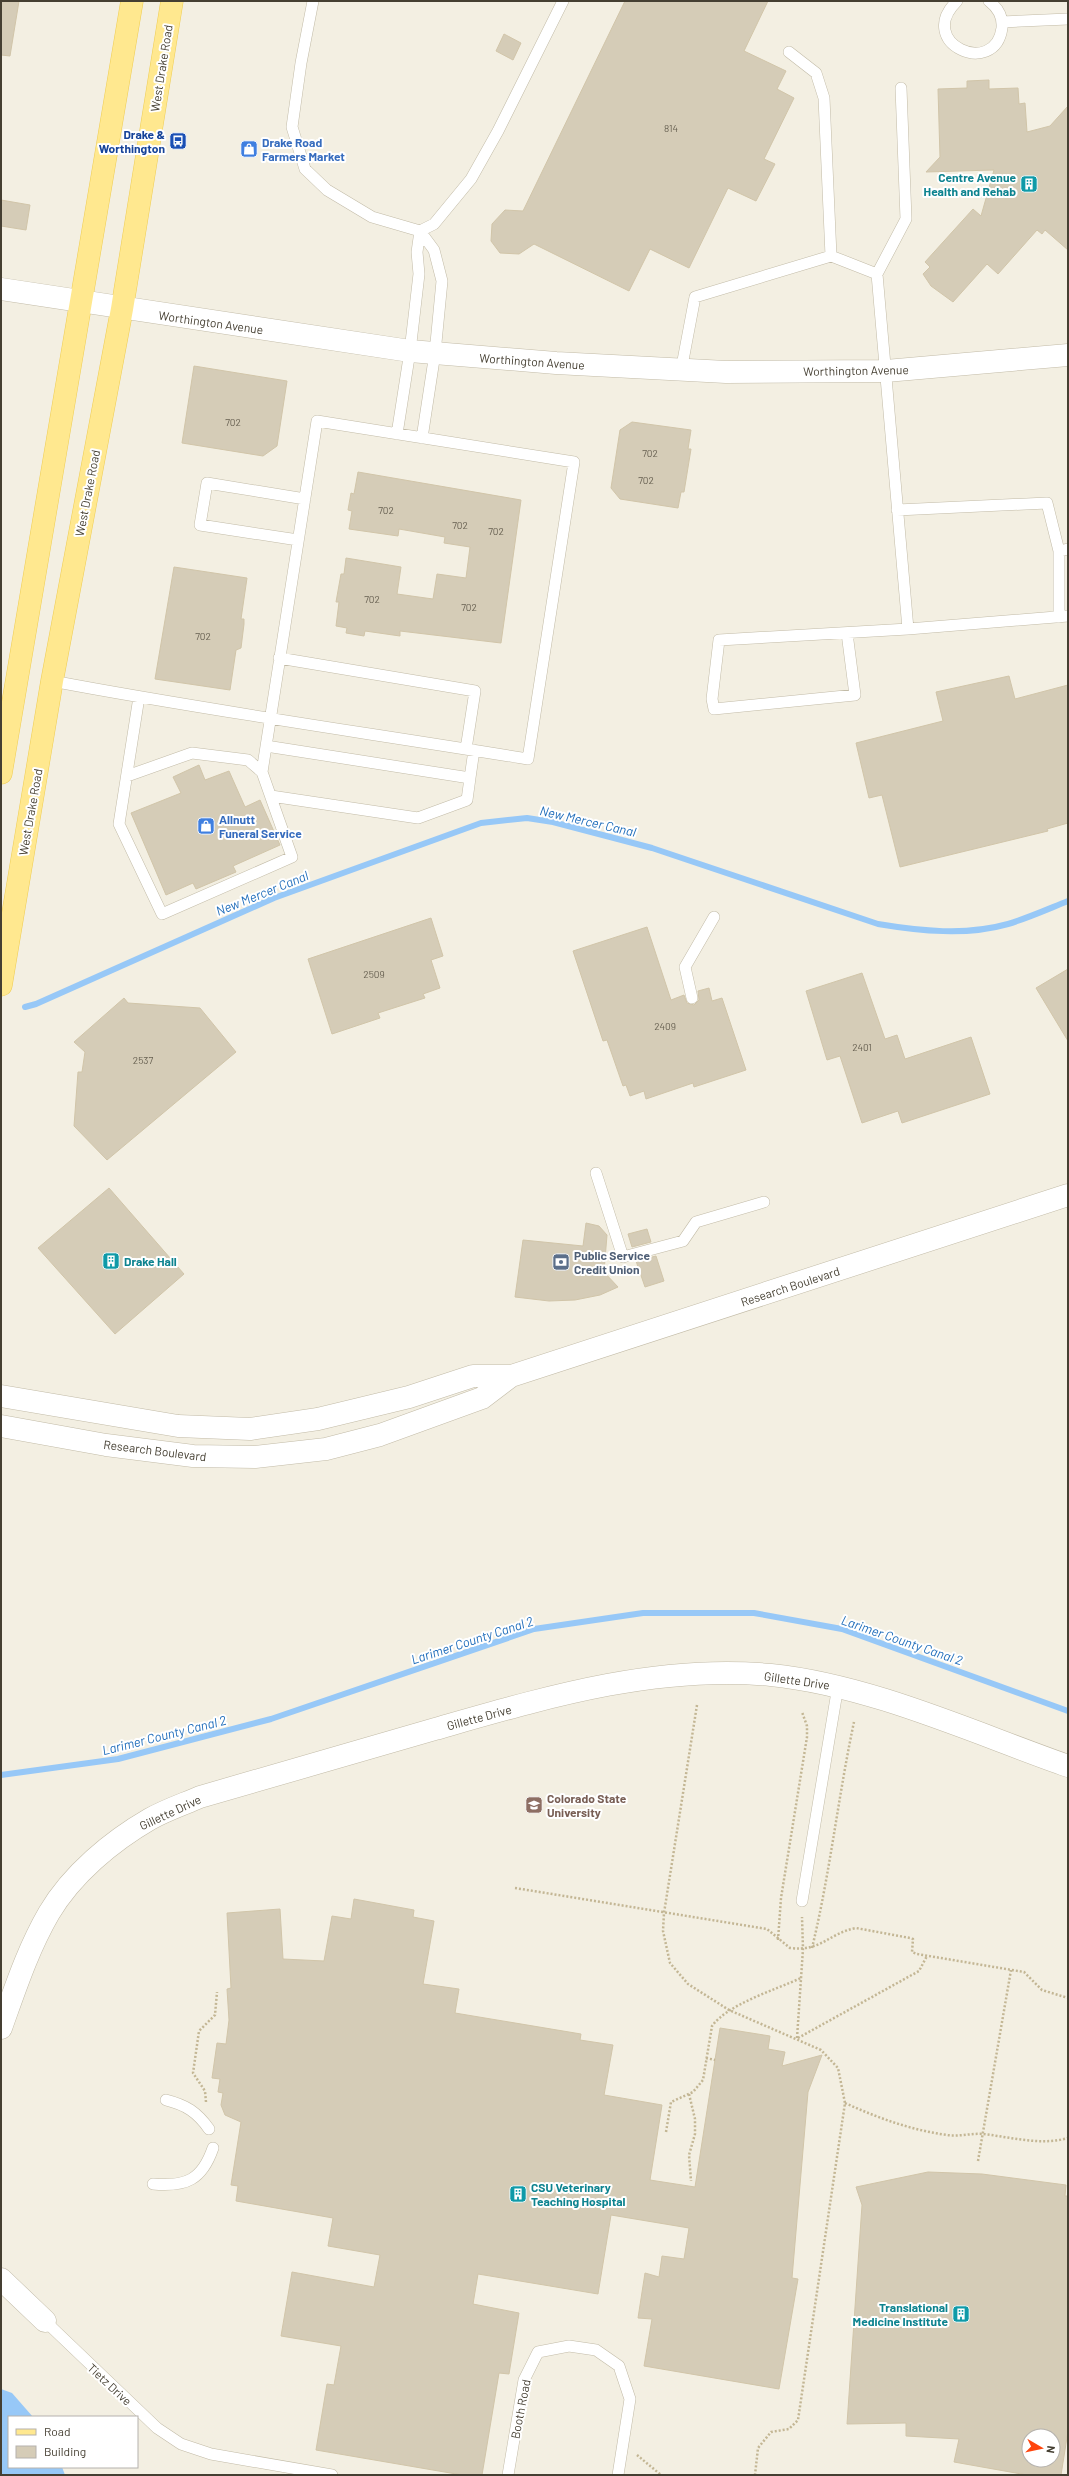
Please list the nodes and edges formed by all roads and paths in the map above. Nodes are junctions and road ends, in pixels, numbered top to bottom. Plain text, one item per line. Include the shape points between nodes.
1 (132, 1) edge
2 (172, 1) edge
3 (313, 1) edge
4 (562, 1) edge
5 (942, 1) edge
6 (957, 1) edge
7 (990, 1) edge
8 (946, 16) junction
9 (1068, 19) edge
10 (1002, 22) junction
11 (789, 52) dead end
12 (901, 88) dead end
13 (420, 231) junction
14 (831, 256) junction
15 (877, 274) junction
16 (1, 289) edge
17 (81, 302) junction
18 (122, 309) junction
19 (410, 351) junction
20 (434, 353) junction
21 (1068, 356) edge
22 (681, 370) junction
23 (886, 371) junction
24 (397, 434) junction
25 (422, 438) junction
26 (305, 499) junction
27 (897, 510) junction
28 (298, 540) junction
29 (1064, 550) edge
30 (1063, 617) edge
31 (908, 629) junction
32 (847, 633) junction
33 (279, 658) junction
34 (52, 681) junction
35 (139, 696) junction
36 (270, 717) junction
37 (266, 746) junction
38 (470, 749) junction
39 (262, 772) junction
40 (1, 773) edge
41 (126, 776) junction
42 (470, 778) junction
43 (271, 796) junction
44 (714, 917) dead end
45 (1, 986) edge
46 (692, 998) dead end
47 (596, 1174) dead end
48 (1068, 1195) edge
49 (764, 1202) dead end
50 (511, 1376) junction
51 (1, 1396) edge
52 (1, 1426) edge
53 (838, 1686) junction
54 (697, 1705) dead end
55 (802, 1712) dead end
56 (854, 1722) dead end
57 (1068, 1766) edge
58 (515, 1888) dead end
59 (802, 1901) joint
60 (664, 1913) junction
61 (778, 1940) junction
62 (812, 1948) junction
63 (803, 1949) junction
64 (927, 1956) junction
65 (1011, 1970) junction
66 (801, 1978) junction
67 (217, 1992) dead end
68 (1068, 1998) edge
69 (729, 2010) junction
70 (1, 2028) edge
71 (798, 2038) junction
72 (706, 2058) junction
73 (715, 2060) dead end
74 (689, 2094) junction
75 (166, 2100) dead end
76 (845, 2103) junction
77 (200, 2116) junction
78 (209, 2129) dead end
79 (666, 2132) dead end
80 (982, 2134) junction
81 (1068, 2138) edge
82 (213, 2148) dead end
83 (978, 2161) dead end
84 (691, 2181) dead end
85 (153, 2184) dead end
86 (1, 2279) edge
87 (45, 2321) joint
88 (623, 2446) junction
89 (332, 2475) edge
90 (508, 2475) edge
91 (618, 2475) edge
92 (661, 2475) edge
93 (755, 2475) edge

1 - 17 main road
2 - 18 main road, West Drake Road
3 - 13 lane via 292,127 305,169 327,190 372,217
4 - 13 lane via 472,179 434,224
5 - 8 lane
6 - 8 lane
7 - 10 lane via 999,12
8 - 10 lane via 947,37 957,49 966,53 979,53 996,44 1001,35
9 - 10 lane
11 - 14 lane via 816,73 824,98
12 - 15 lane via 906,219
13 - 19 lane via 417,252 419,274
13 - 20 lane via 434,250 442,281
14 - 15 lane
14 - 22 lane via 695,297
15 - 23 lane
16 - 17 street, Worthington Avenue
17 - 18 street, Worthington Avenue
17 - 40 main road
18 - 19 street, Worthington Avenue
18 - 34 main road, West Drake Road
19 - 20 street, Worthington Avenue
19 - 24 lane
20 - 22 street, Worthington Avenue
20 - 25 lane
21 - 23 street, Worthington Avenue
22 - 23 street, Worthington Avenue
23 - 27 lane
24 - 25 lane
24 - 26 lane via 317,421
25 - 38 lane via 574,462 528,759
26 - 28 lane
26 - 28 lane via 207,483 200,525
27 - 29 lane via 1048,503
27 - 31 lane
28 - 33 lane
29 - 30 lane
30 - 31 lane
31 - 32 lane
32 - 32 lane via 719,640 712,699 714,709 855,695
33 - 36 lane
33 - 38 lane via 475,691
34 - 35 lane
34 - 45 main road, West Drake Road
35 - 36 lane
35 - 41 lane
36 - 37 lane
36 - 38 lane
37 - 39 lane
37 - 42 lane
38 - 42 lane
39 - 41 lane via 248,760 192,753
39 - 43 lane
41 - 43 lane via 119,824 162,914 292,857
42 - 43 lane via 467,800 418,818
44 - 46 lane via 685,967
47 - 49 lane via 623,1257 683,1240 696,1222
48 - 50 street, Research Boulevard
50 - 51 street, Research Boulevard via 473,1376 409,1397 318,1419 250,1429 178,1426
50 - 52 street, Research Boulevard via 482,1398 380,1435 326,1449 255,1457 193,1456 106,1445
53 - 57 street, Gillette Drive via 881,1698
53 - 59 lane
53 - 70 street, Gillette Drive via 771,1675 707,1673 670,1674 587,1688 200,1797 151,1818 120,1838 81,1871 49,1912 31,1946
54 - 60 path
55 - 61 path via 807,1726 807,1738 781,1898
56 - 62 path via 840,1789 823,1904
58 - 60 path
59 - 63 path
60 - 61 path via 767,1930
60 - 69 path via 663,1931 670,1963 688,1984
61 - 63 path via 790,1948
62 - 63 path
62 - 64 path via 856,1928 913,1939 912,1952
63 - 66 path
64 - 65 path
64 - 71 path via 919,1971
65 - 68 path via 1024,1972 1042,1990
65 - 80 path
66 - 69 path
66 - 71 path
67 - 77 path via 215,2015 199,2031 193,2073 205,2090 206,2105
69 - 71 path
69 - 72 path via 712,2026
71 - 76 path via 821,2050 838,2068
72 - 73 path
72 - 74 path via 703,2080
74 - 79 path via 671,2102
74 - 84 path via 695,2119 695,2134 689,2155
75 - 77 lane via 183,2105
76 - 80 path via 878,2118 914,2129 948,2135
76 - 93 path via 798,2420 789,2428 771,2432 758,2448
77 - 78 lane
80 - 81 path via 1027,2141
80 - 83 path
82 - 85 lane via 208,2164 199,2176 170,2186
86 - 87 street, Tietz Drive
87 - 89 lane, Tietz Drive via 156,2428 181,2444 212,2454
88 - 90 lane, Booth Road via 630,2399 619,2366 596,2350 569,2346 538,2352 524,2380
88 - 91 lane, Booth Road
88 - 92 path

